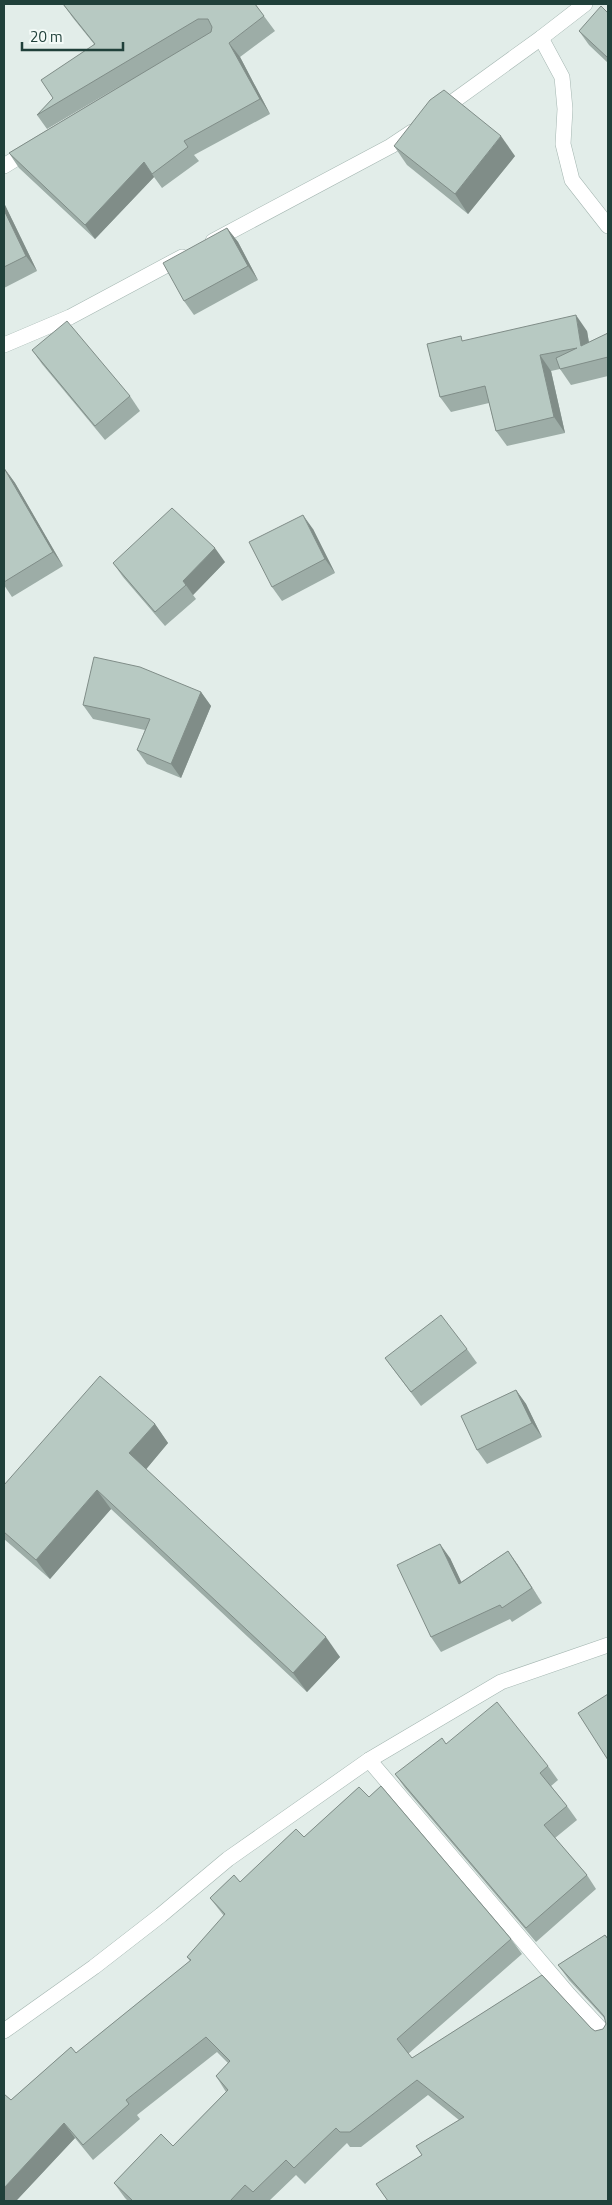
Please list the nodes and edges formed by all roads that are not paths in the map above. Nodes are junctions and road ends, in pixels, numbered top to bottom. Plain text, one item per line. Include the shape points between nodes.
1 (585, 4) edge
2 (541, 38) junction
3 (46, 141) edge
4 (4, 166) edge
5 (608, 226) edge
6 (4, 346) edge
7 (608, 1645) edge
8 (369, 1760) junction
9 (4, 2031) edge
10 (608, 2037) edge

1 - 2 street
2 - 5 street via 562,77 565,108 563,144 572,180
2 - 6 street via 391,146 70,317
3 - 4 street
7 - 8 street via 501,1682
8 - 9 street via 228,1859 94,1968
8 - 10 street

